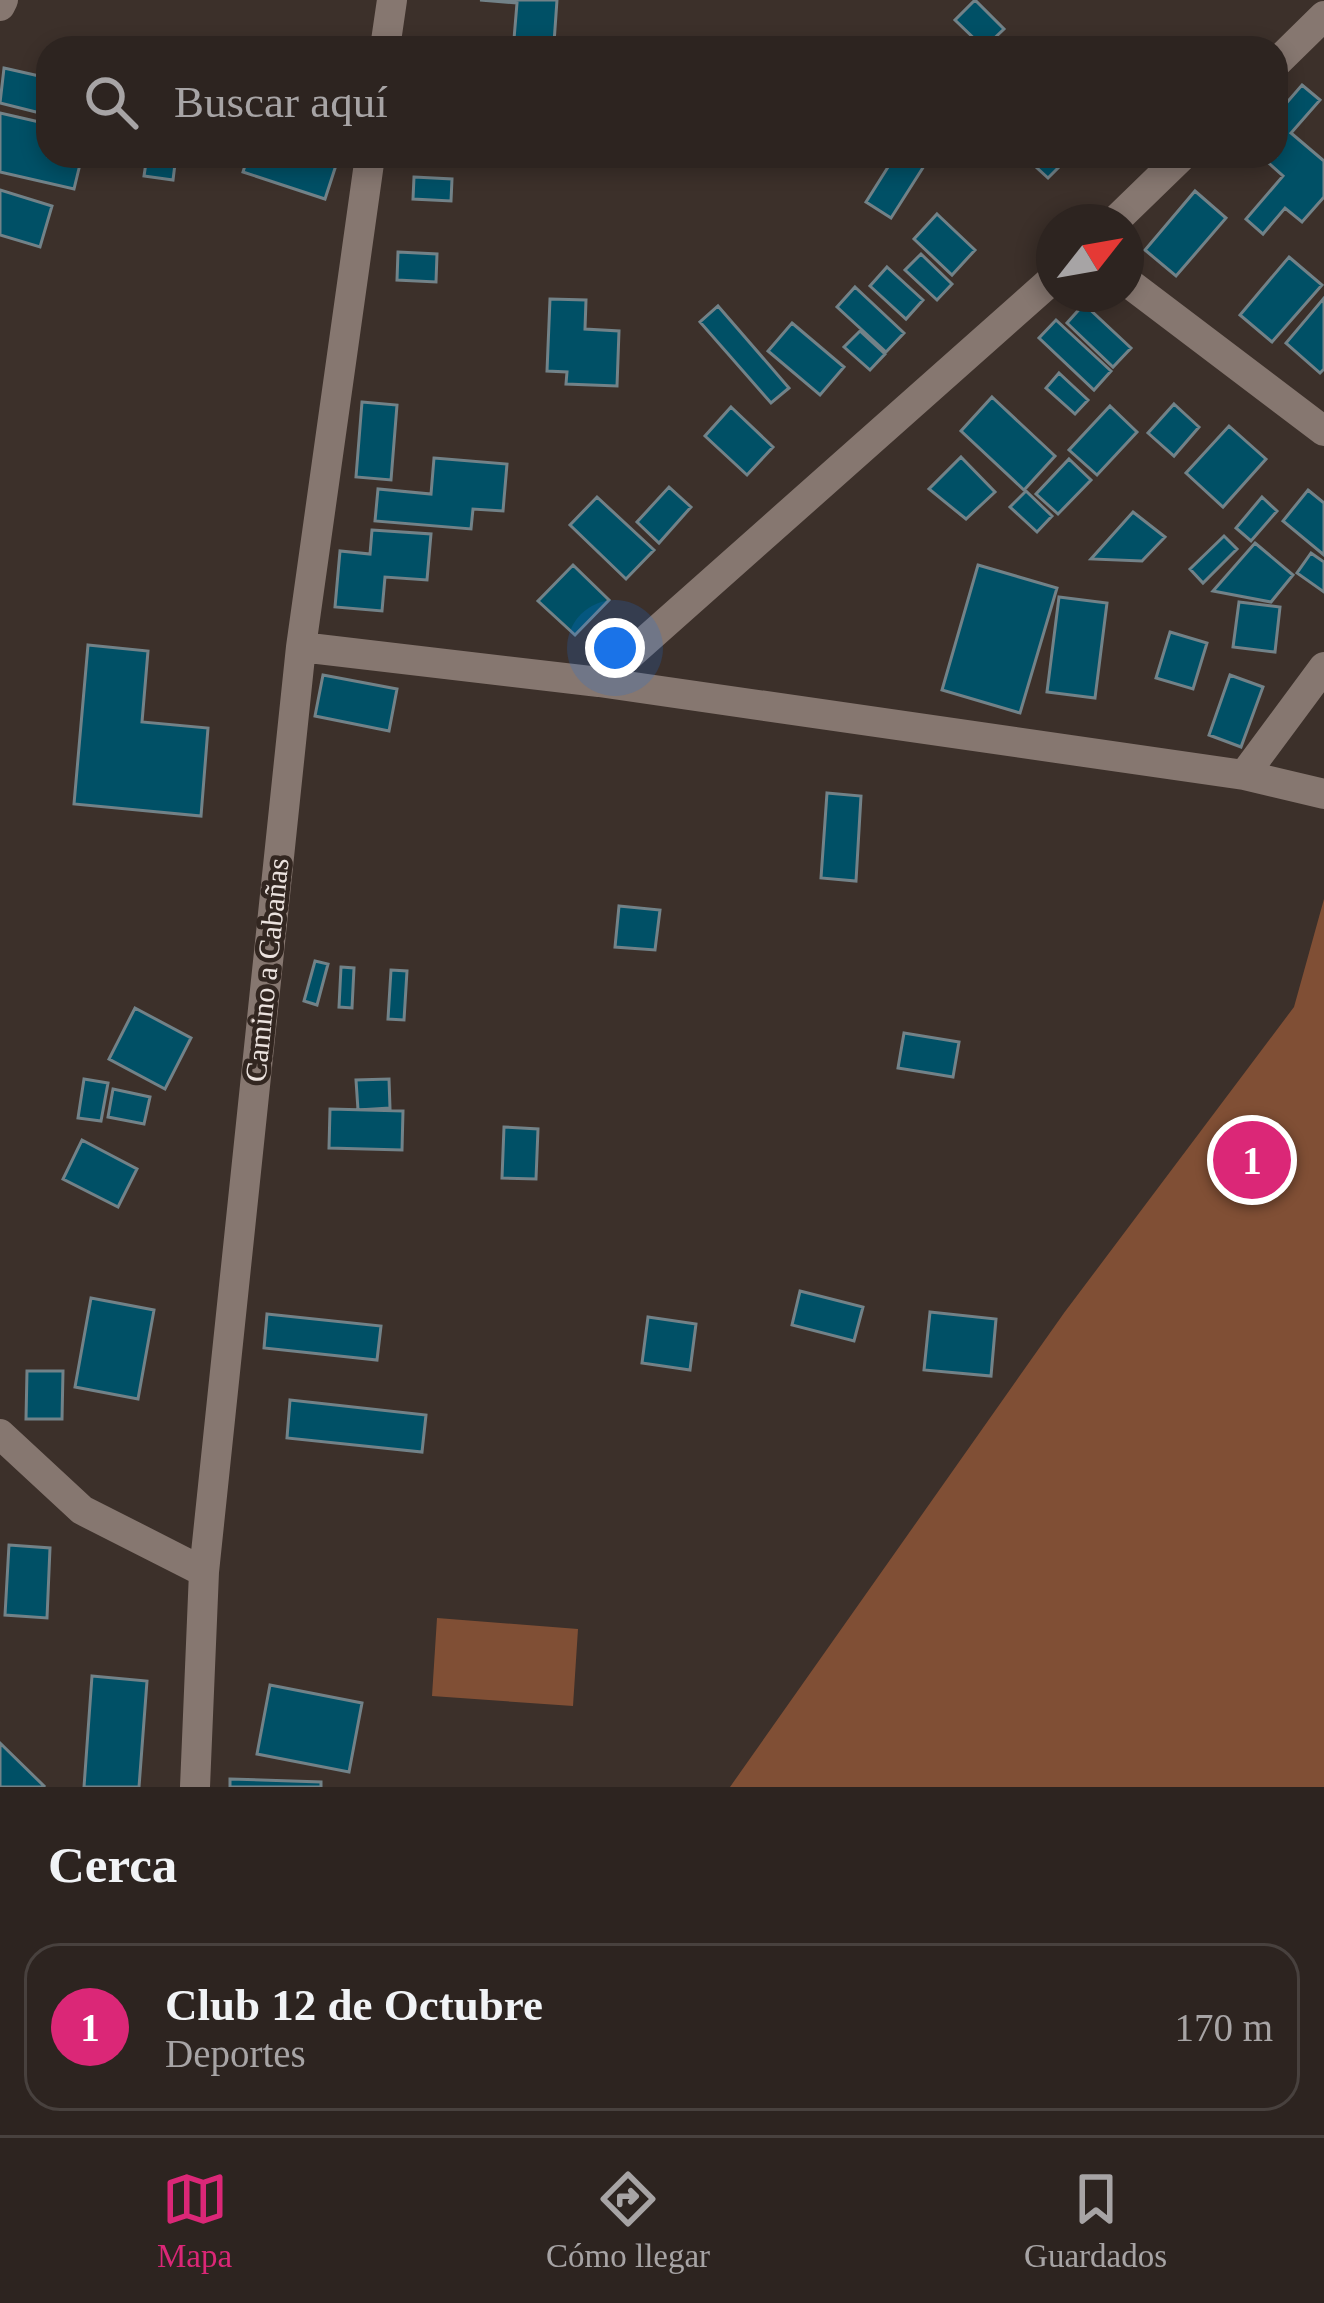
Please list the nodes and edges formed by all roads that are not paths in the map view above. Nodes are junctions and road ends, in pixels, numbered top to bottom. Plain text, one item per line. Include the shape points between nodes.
1 (392, 0) edge
2 (1324, 16) edge
3 (388, 36) edge
4 (1288, 52) edge
5 (368, 168) edge
6 (1170, 168) edge
7 (1133, 204) edge
8 (1036, 294) edge
9 (1144, 295) edge
10 (1324, 431) edge
11 (302, 646) junction
12 (1324, 667) edge
13 (599, 682) junction
14 (1244, 776) junction
15 (1324, 794) edge
16 (0, 1434) edge
17 (204, 1572) junction
18 (195, 1787) edge

1 - 3 street
2 - 4 street
5 - 11 street, Camino a Cabañas
6 - 7 street
8 - 13 street
9 - 10 street
11 - 13 street
11 - 17 street, Camino a Cabañas
12 - 14 street
13 - 14 street
14 - 15 street
16 - 17 street via 82,1510
17 - 18 street, Camino a Cabañas

